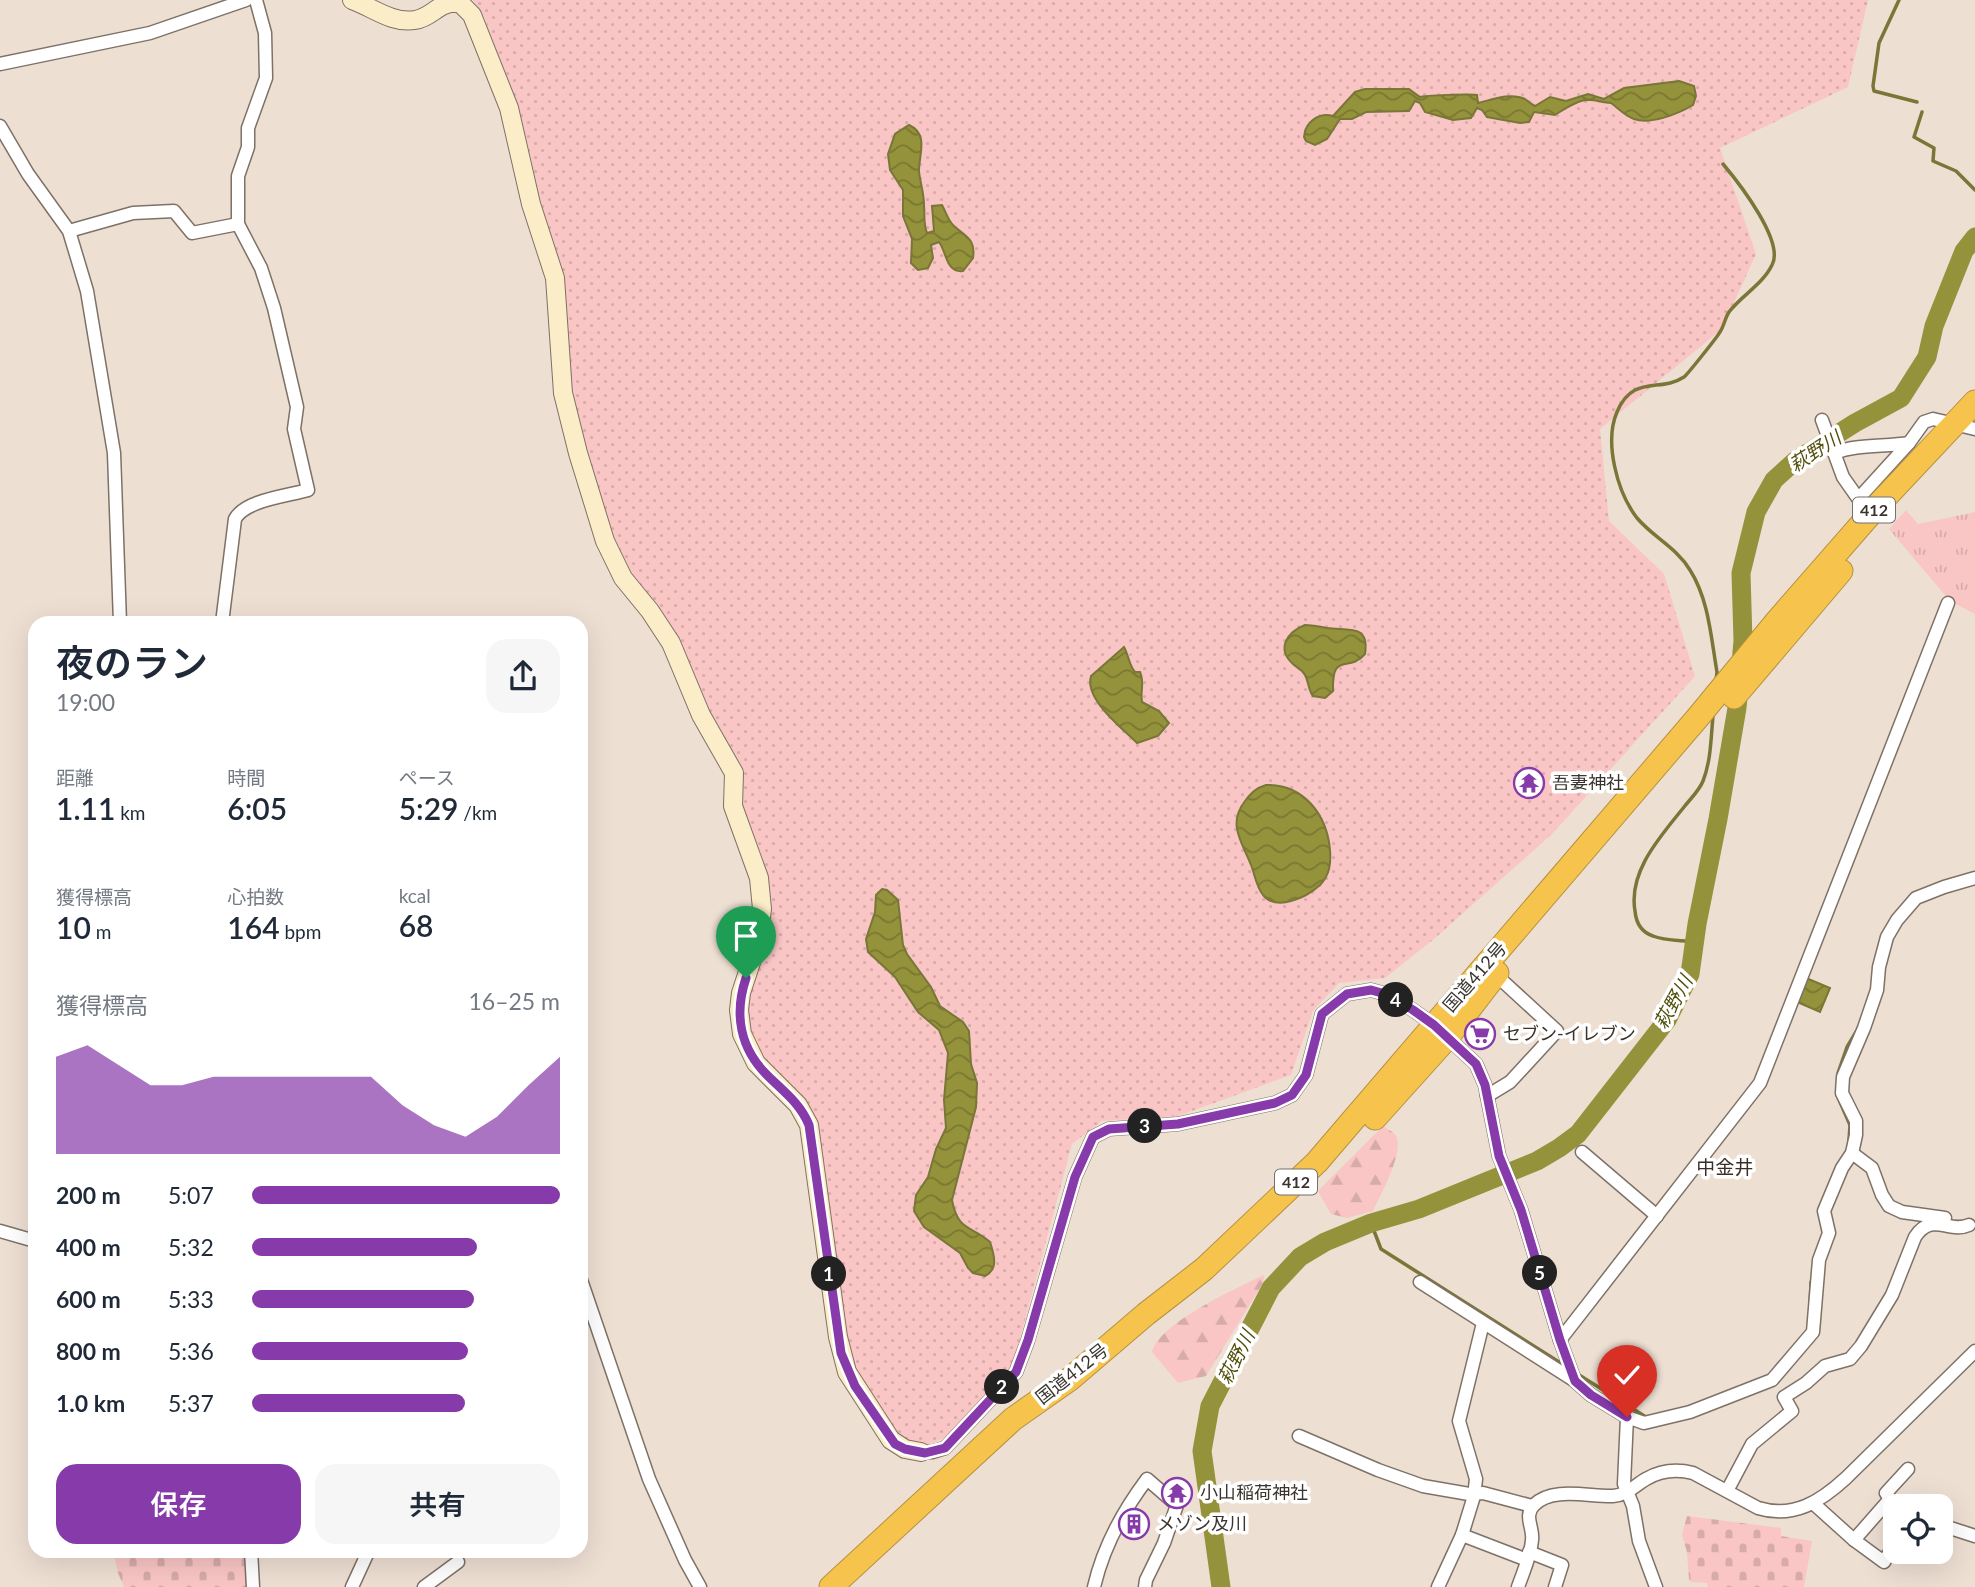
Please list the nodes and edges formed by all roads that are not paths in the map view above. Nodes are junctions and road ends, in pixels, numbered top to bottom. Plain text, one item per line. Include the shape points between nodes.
1 (246, 0) edge
2 (256, 0) edge
3 (352, 0) edge
4 (0, 64) edge
5 (0, 126) edge
6 (238, 224) junction
7 (69, 231) junction
8 (1975, 402) edge
9 (1822, 420) dead end
10 (1968, 426) edge
11 (1909, 443) junction
12 (1835, 453) junction
13 (1948, 603) dead end
14 (120, 616) edge
15 (223, 616) edge
16 (1700, 725) junction
17 (1975, 878) edge
18 (1496, 975) junction
19 (1440, 1031) junction
20 (1487, 1096) junction
21 (1582, 1152) dead end
22 (1852, 1153) junction
23 (1657, 1216) junction
24 (1972, 1227) edge
25 (0, 1231) edge
26 (28, 1239) edge
27 (1420, 1282) dead end
28 (588, 1300) edge
29 (1483, 1323) junction
30 (1560, 1340) junction
31 (1975, 1351) edge
32 (1575, 1381) junction
33 (1627, 1417) junction
34 (1299, 1436) dead end
35 (921, 1452) joint
36 (1908, 1469) dead end
37 (1727, 1491) junction
38 (1474, 1493) junction
39 (1628, 1493) junction
40 (1887, 1494) edge
41 (1814, 1504) junction
42 (1532, 1506) junction
43 (1883, 1514) edge
44 (1953, 1529) edge
45 (1462, 1535) junction
46 (1975, 1536) edge
47 (1854, 1540) junction
48 (1528, 1556) junction
49 (251, 1558) edge
50 (365, 1558) edge
51 (1883, 1561) edge
52 (458, 1562) dead end
53 (253, 1587) edge
54 (352, 1587) edge
55 (424, 1587) edge
56 (700, 1587) edge
57 (831, 1587) edge
58 (852, 1587) edge
59 (1094, 1587) edge
60 (1145, 1587) edge
61 (1438, 1587) edge
62 (1518, 1587) edge
63 (1555, 1587) edge
64 (1656, 1587) edge

1 - 4 street via 150,33
2 - 6 street via 265,33 266,78 248,128 248,147 238,176
3 - 35 street via 391,19 414,20 444,4 460,3 472,15 509,108 534,214 555,278 563,393 605,541 623,578 671,643 701,715 734,773 733,806 759,878 762,909 756,949 741,993 742,1034 756,1063 798,1105 809,1125 838,1337 847,1372 891,1440
5 - 7 street
6 - 7 street via 192,233 174,211 133,213
6 - 15 street via 261,268 274,309 297,407 294,429 308,490 253,504 238,513
7 - 14 street via 87,291 114,453
8 - 10 highway, 国道412号 / 412
9 - 12 street
10 - 11 street via 1933,419 1924,422
10 - 16 highway, 国道412号 / 412 via 1781,629
11 - 12 street
11 - 12 street via 1860,501 1843,477
13 - 23 street via 1760,1083
16 - 18 highway, 国道412号 / 412
16 - 19 highway, 国道412号 / 412
17 - 22 street via 1916,898 1887,937 1877,990 1843,1077 1844,1099 1856,1121
18 - 19 highway, 国道412号 / 412
18 - 20 street via 1557,1031 1510,1082
19 - 20 street via 1476,1064
19 - 35 street via 1389,995 1371,990 1347,994 1322,1014 1306,1075 1292,1095 1275,1103 1178,1124 1099,1133 1075,1177 1016,1372 945,1448
19 - 57 highway, 国道412号 / 412 via 1317,1162 1203,1269 1070,1379 1013,1419
19 - 58 highway, 国道412号 / 412 via 1355,1140 1212,1278 1020,1431
20 - 30 street via 1499,1156
21 - 23 street
22 - 24 street via 1872,1168 1889,1206
22 - 33 street via 1824,1211 1829,1233 1819,1260 1812,1332 1772,1380 1690,1412 1644,1423
23 - 30 street
24 - 37 street via 1930,1224 1921,1228 1892,1295 1861,1346 1850,1359 1825,1366 1784,1397 1792,1411 1752,1444
25 - 26 street
27 - 29 street
28 - 56 street via 649,1479
29 - 32 street
29 - 38 street via 1459,1422 1476,1479
30 - 32 street
31 - 41 street
32 - 33 street
33 - 39 street via 1624,1484
34 - 38 street via 1423,1486
36 - 40 street
37 - 39 street via 1682,1470 1647,1478
37 - 41 street via 1768,1511
38 - 42 street
38 - 45 street
39 - 42 street via 1558,1495
39 - 64 street
41 - 47 street
42 - 48 street via 1528,1520 1533,1538
43 - 47 street
44 - 46 street
45 - 48 street
45 - 61 street
47 - 51 street
48 - 62 street
48 - 63 street via 1562,1565
49 - 53 street
50 - 54 street
52 - 55 street
59 - 60 street via 1114,1532 1147,1479 1177,1505

